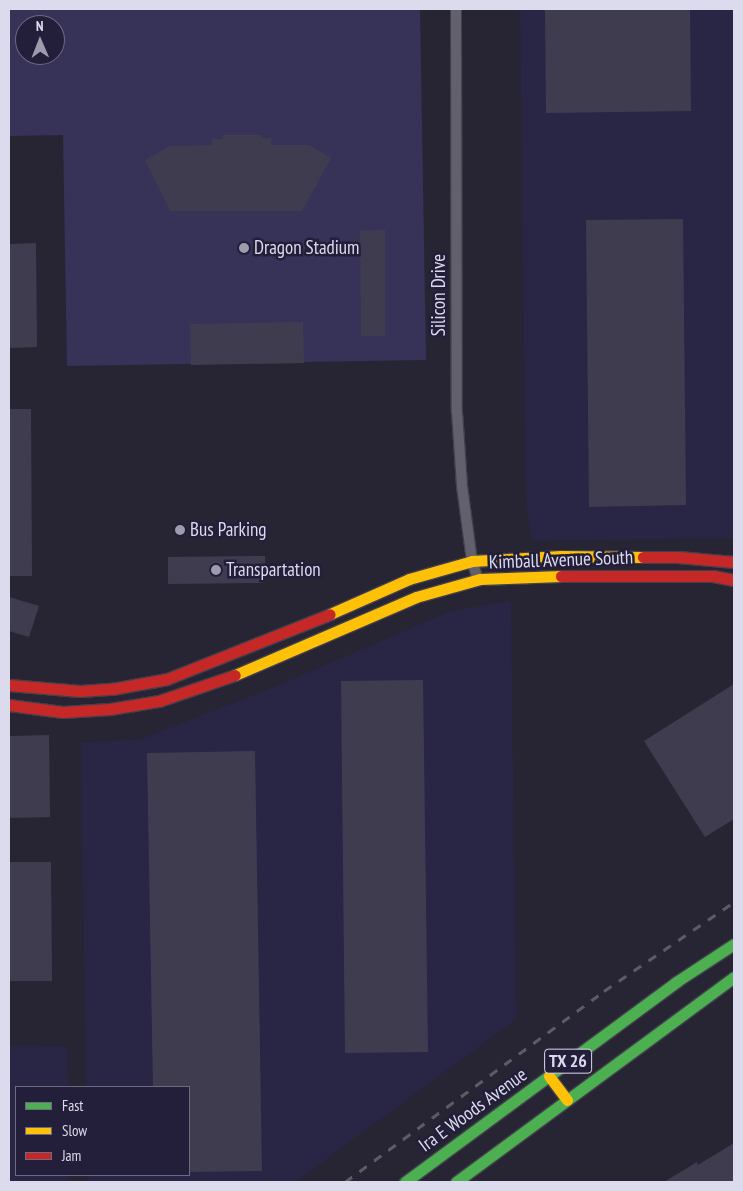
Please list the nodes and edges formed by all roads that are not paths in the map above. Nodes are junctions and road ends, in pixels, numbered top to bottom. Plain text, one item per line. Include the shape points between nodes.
1 (456, 9) edge
2 (472, 561) junction
3 (734, 562) edge
4 (478, 580) junction
5 (734, 580) edge
6 (285, 633) junction
7 (294, 649) junction
8 (9, 685) edge
9 (94, 690) junction
10 (9, 705) edge
11 (95, 710) junction
12 (734, 944) edge
13 (734, 977) edge
14 (549, 1076) junction
15 (566, 1100) junction
16 (404, 1182) edge
17 (456, 1182) edge

1 - 2 street, Silicon Drive via 457,412
2 - 3 main road, Kimball Avenue South via 561,556 678,556
2 - 4 street, Silicon Drive
2 - 6 main road, Kimball Avenue South via 409,579
4 - 5 main road, Kimball Avenue South via 517,576 667,575 714,576
4 - 7 main road, Kimball Avenue South via 416,597
6 - 7 main road
6 - 9 main road, Kimball Avenue South via 167,679
7 - 11 main road, Kimball Avenue South via 227,678 159,701
8 - 9 main road, Kimball Avenue South
9 - 11 main road
10 - 11 main road, Kimball Avenue South via 63,712
12 - 14 main road, Ira E Woods Avenue / TX 26 via 676,982
13 - 15 main road, TX 26
14 - 15 main road
14 - 16 main road, Ira E Woods Avenue / TX 26
15 - 17 main road, TX 26

